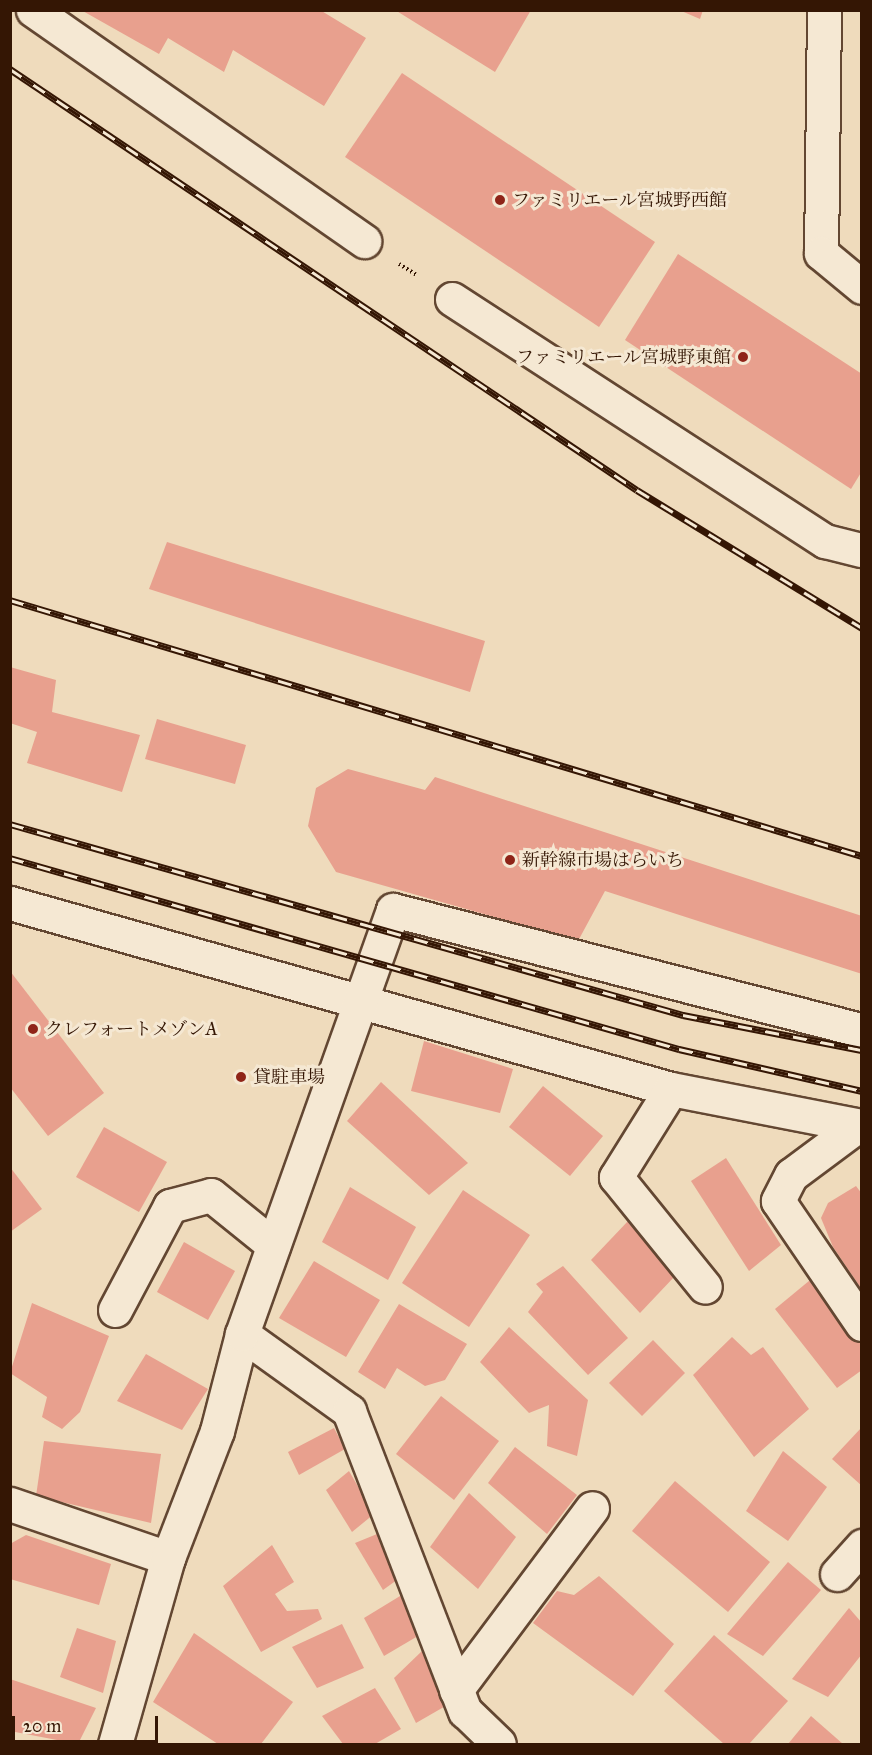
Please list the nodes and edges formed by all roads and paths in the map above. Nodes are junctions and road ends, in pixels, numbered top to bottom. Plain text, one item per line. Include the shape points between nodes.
1 (33, 10) edge
2 (824, 10) edge
3 (364, 241) joint
4 (861, 287) edge
5 (453, 299) joint
6 (861, 550) edge
7 (10, 903) edge
8 (358, 1004) junction
9 (861, 1030) edge
10 (671, 1089) junction
11 (859, 1126) edge
12 (273, 1245) junction
13 (705, 1287) dead end
14 (115, 1310) dead end
15 (861, 1324) edge
16 (242, 1334) junction
17 (10, 1504) edge
18 (592, 1508) dead end
19 (861, 1546) edge
20 (168, 1558) junction
21 (837, 1574) dead end
22 (456, 1689) junction
23 (115, 1744) edge
24 (499, 1744) edge

1 - 3 street
2 - 4 street via 821,253
3 - 5 path
5 - 6 street via 825,541
7 - 8 street
8 - 9 street via 393,910
8 - 10 street
8 - 12 street
10 - 11 street
10 - 13 street via 616,1177
11 - 15 street via 791,1175 778,1202
12 - 14 street via 211,1196 170,1206
12 - 16 street
16 - 20 street via 217,1431
16 - 22 street via 349,1411
17 - 20 street
18 - 22 street
19 - 21 street
20 - 23 street
22 - 24 street via 465,1711

